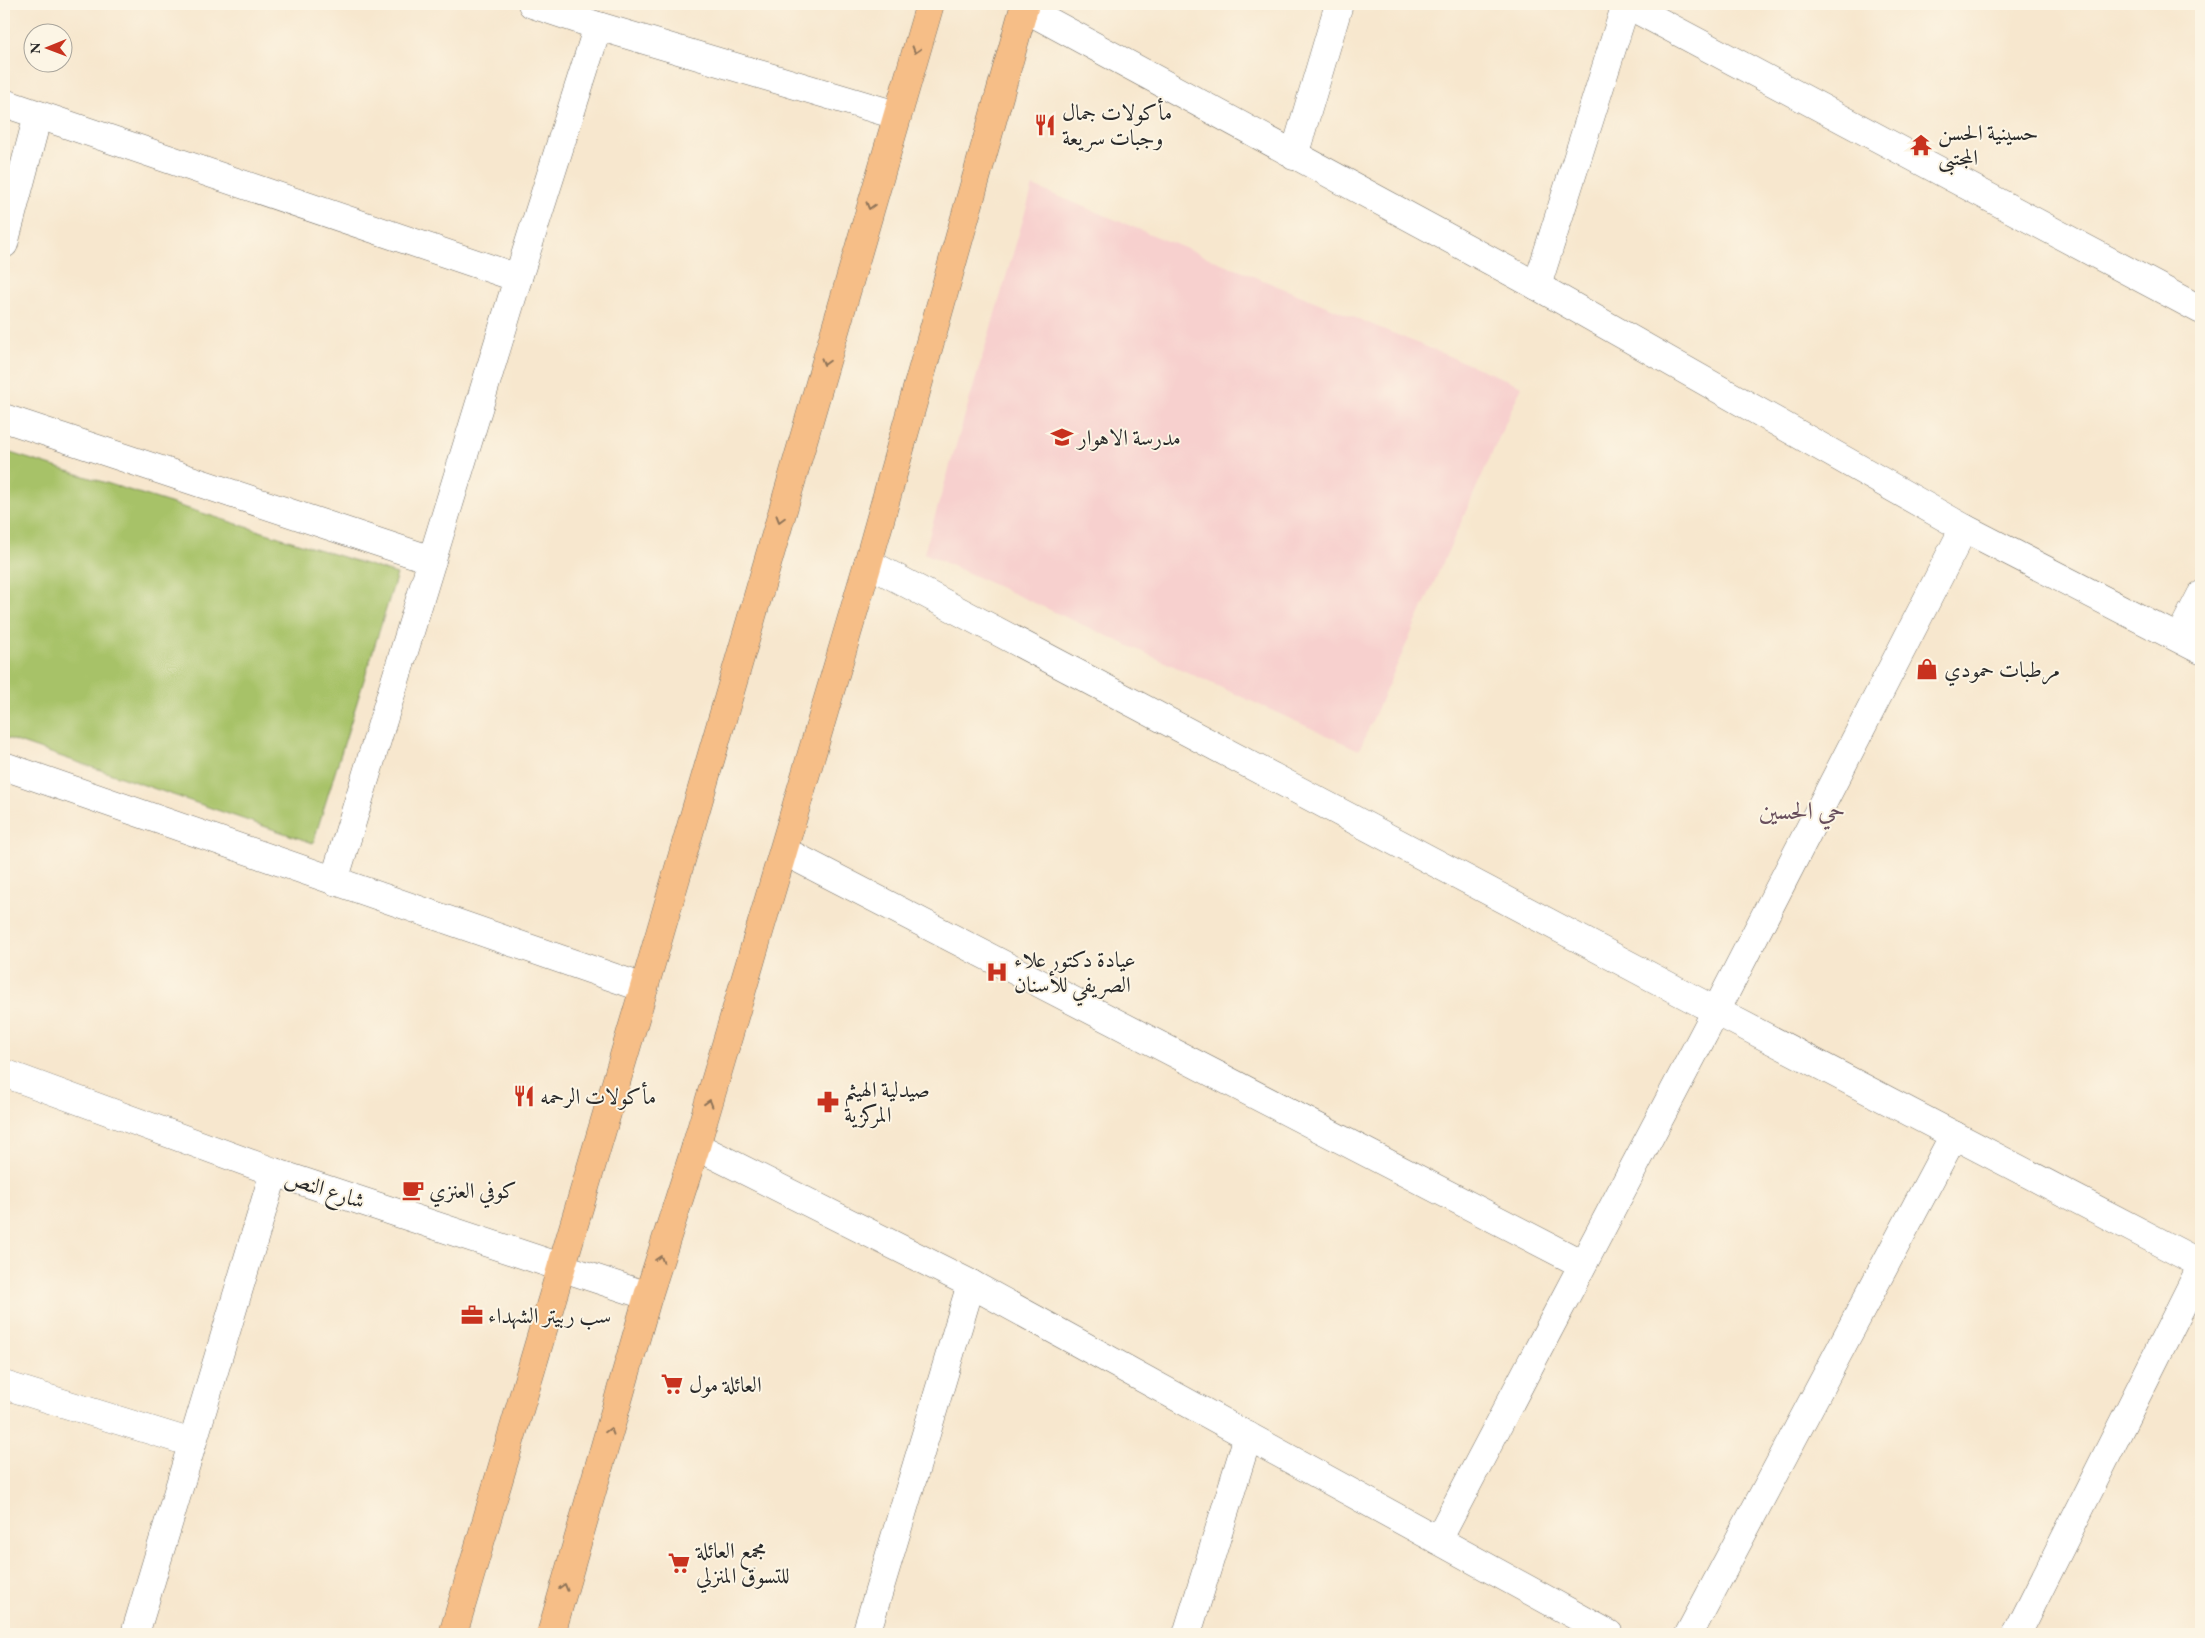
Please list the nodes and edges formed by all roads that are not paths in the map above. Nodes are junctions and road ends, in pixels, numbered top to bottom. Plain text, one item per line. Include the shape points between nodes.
1 (532, 4) edge
2 (930, 4) edge
3 (1339, 4) edge
4 (1626, 4) edge
5 (1025, 6) edge
6 (598, 26) junction
7 (4, 103) edge
8 (38, 115) junction
9 (896, 115) junction
10 (1294, 156) junction
11 (4, 244) edge
12 (518, 278) junction
13 (1537, 286) junction
14 (2201, 310) edge
15 (4, 418) edge
16 (1964, 528) junction
17 (432, 560) junction
18 (868, 563) junction
19 (2201, 595) edge
20 (2190, 644) edge
21 (4, 766) edge
22 (784, 852) junction
23 (334, 881) junction
24 (644, 988) junction
25 (1716, 1011) junction
26 (4, 1073) edge
27 (1954, 1135) junction
28 (696, 1146) junction
29 (274, 1172) junction
30 (1582, 1264) junction
31 (2201, 1265) edge
32 (561, 1266) junction
33 (971, 1284) junction
34 (648, 1296) junction
35 (4, 1385) edge
36 (1248, 1436) junction
37 (192, 1443) junction
38 (1438, 1540) junction
39 (135, 1634) edge
40 (453, 1634) edge
41 (551, 1634) edge
42 (866, 1634) edge
43 (1187, 1634) edge
44 (1609, 1634) edge
45 (1689, 1634) edge
46 (2017, 1634) edge

1 - 6 street
2 -> 9 main road
3 - 10 street
4 - 13 street
4 - 14 street
5 - 10 street
5 - 18 main road
6 - 9 street
6 - 12 street
7 - 8 street
8 - 11 street
8 - 12 street
9 -> 24 main road
10 - 13 street
12 - 17 street
13 - 16 street
15 - 17 street
16 - 20 street
16 - 25 street
17 - 23 street
18 - 22 main road
18 - 25 street
19 - 20 street
21 - 23 street
28 -> 22 main road
22 - 30 street
23 - 24 street
24 - 32 main road
25 - 27 street
25 - 30 street
26 - 29 street, شارع النص
27 - 31 street
27 - 45 street
28 - 33 street
34 -> 28 main road
29 - 32 street, شارع النص
29 - 37 street
30 - 38 street
31 - 46 street
32 - 34 street, شارع النص
32 - 40 main road
33 - 36 street
33 - 42 street
41 -> 34 main road
35 - 37 street
36 - 38 street
36 - 43 street
37 - 39 street
38 - 44 street

